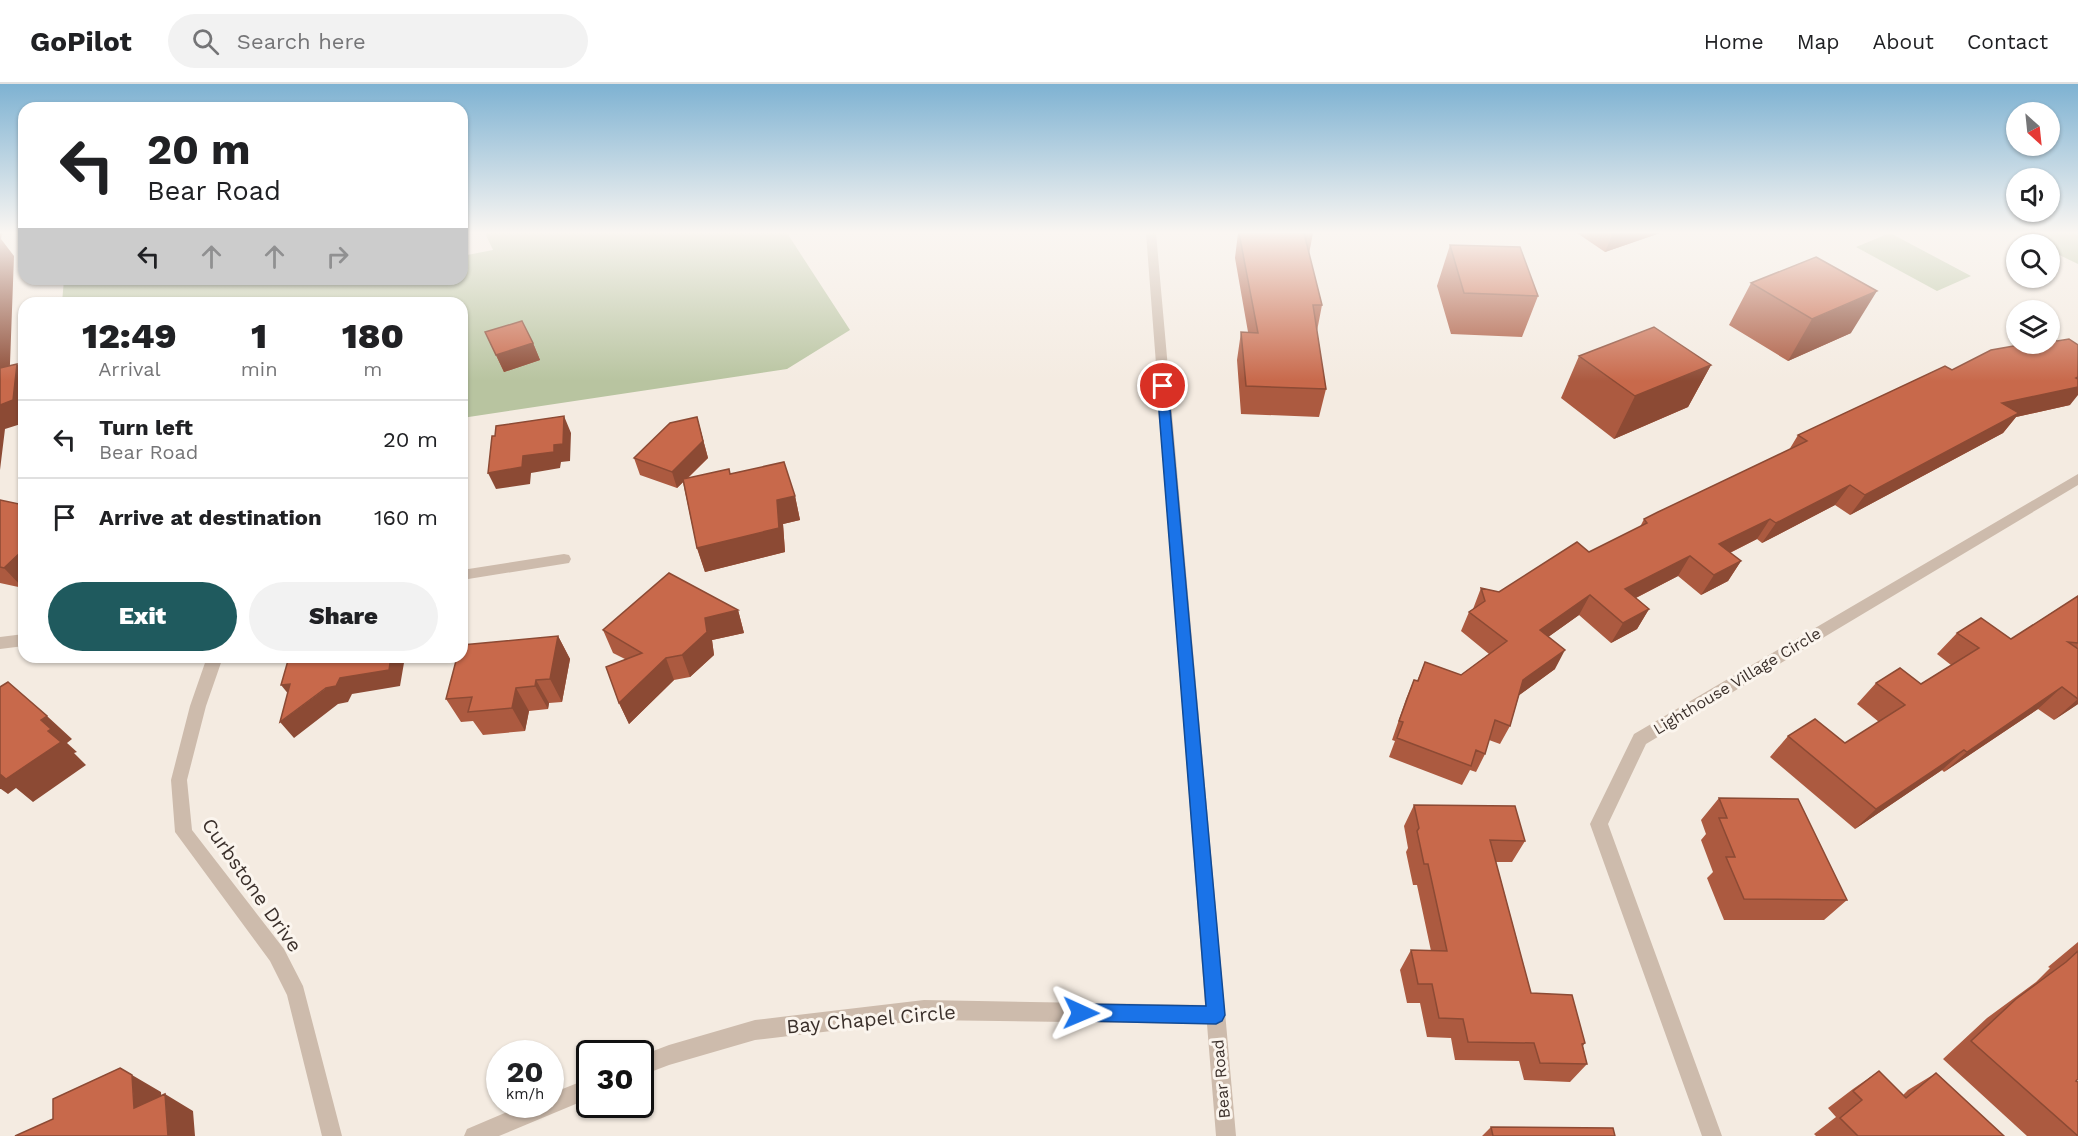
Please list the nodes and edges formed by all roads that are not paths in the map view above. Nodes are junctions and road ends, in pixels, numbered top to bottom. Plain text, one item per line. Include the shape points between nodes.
1 (1155, 282) edge
2 (2078, 479) edge
3 (564, 559) dead end
4 (468, 574) edge
5 (18, 641) edge
6 (0, 643) edge
7 (212, 663) edge
8 (1216, 1015) junction
9 (654, 1060) edge
10 (576, 1094) edge
11 (332, 1136) edge
12 (474, 1136) edge
13 (1226, 1136) edge
14 (1712, 1136) edge

1 - 8 street, Bear Road
2 - 14 street, Lighthouse Village Circle via 1640,739 1599,824
3 - 4 street
5 - 6 street
7 - 11 street, Curbstone Drive via 179,780 184,832 277,955 296,993
8 - 9 street, Bay Chapel Circle via 924,1010 755,1030
8 - 13 street, Bear Road
10 - 12 street

